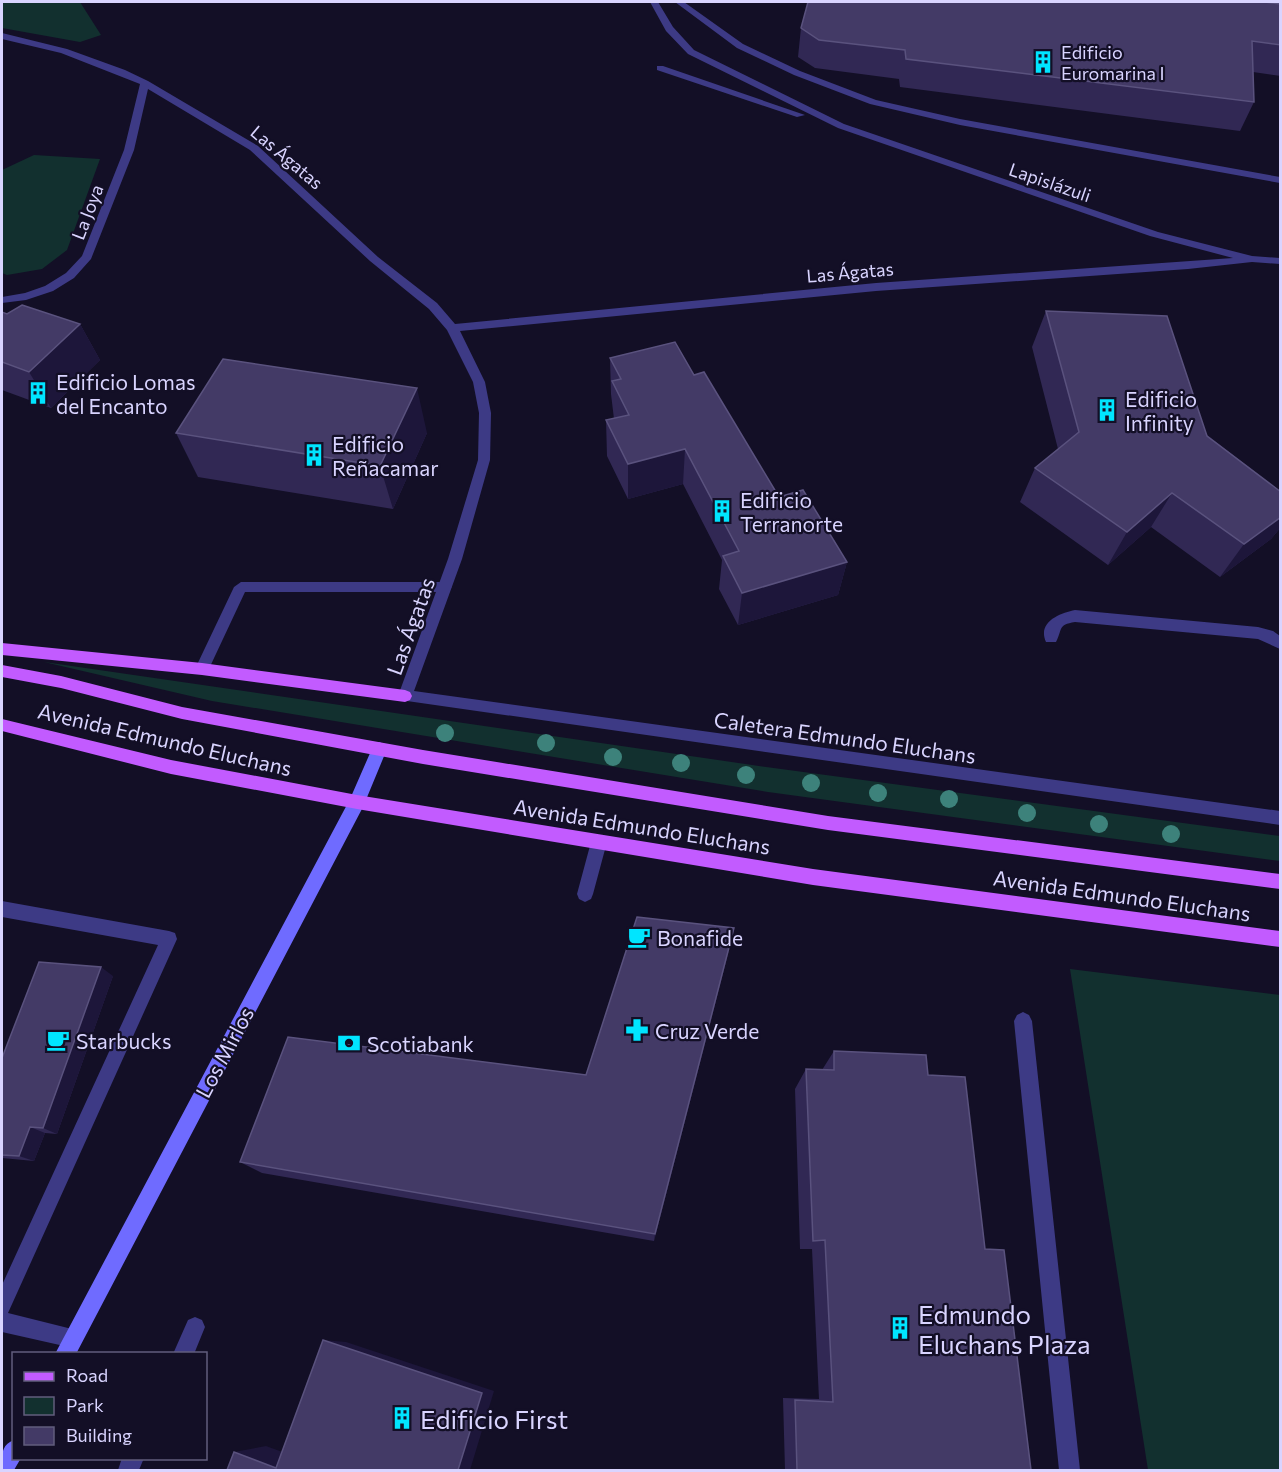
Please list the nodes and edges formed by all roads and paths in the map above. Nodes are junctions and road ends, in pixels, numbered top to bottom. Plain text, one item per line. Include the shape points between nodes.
1 (654, 2) edge
2 (679, 2) edge
3 (2, 36) edge
4 (660, 68) dead end
5 (145, 83) junction
6 (841, 126) junction
7 (1281, 180) edge
8 (1252, 259) junction
9 (1281, 261) edge
10 (2, 300) edge
11 (452, 328) junction
12 (445, 587) junction
13 (1051, 638) dead end
14 (1281, 643) edge
15 (2, 649) edge
16 (202, 669) junction
17 (2, 671) edge
18 (405, 696) junction
19 (2, 726) edge
20 (379, 749) junction
21 (357, 802) junction
22 (1281, 818) edge
23 (599, 842) junction
24 (1281, 882) edge
25 (585, 894) dead end
26 (2, 909) edge
27 (1281, 939) edge
28 (1023, 1021) dead end
29 (2, 1306) edge
30 (2, 1322) edge
31 (195, 1327) dead end
32 (69, 1346) edge
33 (183, 1352) edge
34 (12, 1453) edge
35 (2, 1470) edge
36 (1070, 1470) edge

1 - 6 street, Lapislázuli via 678,41 691,52
2 - 7 street via 749,50 873,102 960,122
3 - 5 street, Las Ágatas via 99,62
4 - 6 street, Lapislázuli
5 - 10 street, La Joya via 129,150 87,257 79,268 50,289
5 - 11 street, Las Ágatas via 254,148 374,259 433,306
6 - 8 street, Lapislázuli via 1154,234
8 - 9 street
8 - 11 street, Las Ágatas via 876,287
11 - 12 street, Las Ágatas via 479,382 486,436 484,460
12 - 16 street via 241,587
12 - 18 street, Las Ágatas
13 - 14 street via 1055,623 1075,616 1258,633
15 - 16 main road
16 - 18 main road
17 - 20 main road, Avenida Edmundo Eluchans via 182,713
18 - 22 street, Caletera Edmundo Eluchans
19 - 21 main road, Avenida Edmundo Eluchans via 171,767
20 - 21 street, Los Mirlos
20 - 24 main road, Avenida Edmundo Eluchans via 828,823
21 - 23 main road, Avenida Edmundo Eluchans
21 - 32 street, Los Mirlos
23 - 25 street
23 - 27 main road, Avenida Edmundo Eluchans via 813,877
26 - 29 street via 169,939
28 - 36 street
30 - 32 street
31 - 33 street
34 - 35 street

